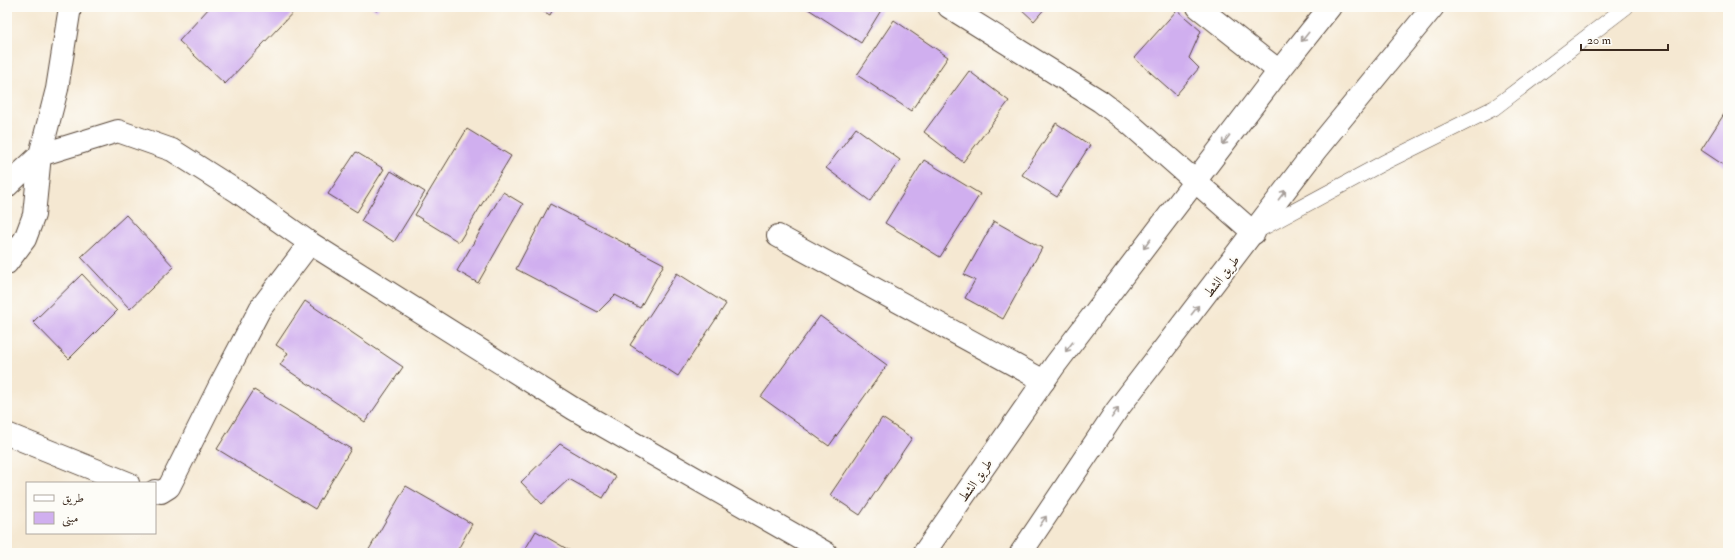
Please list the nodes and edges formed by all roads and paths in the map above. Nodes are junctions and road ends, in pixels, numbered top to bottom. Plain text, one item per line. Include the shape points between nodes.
1 (70, 7) edge
2 (949, 7) edge
3 (1198, 7) edge
4 (1330, 7) edge
5 (1433, 7) edge
6 (1626, 7) edge
7 (1279, 71) junction
8 (40, 155) junction
9 (1194, 182) junction
10 (7, 186) edge
11 (1254, 233) junction
12 (778, 236) dead end
13 (310, 242) junction
14 (7, 263) edge
15 (1044, 380) junction
16 (7, 434) edge
17 (126, 482) edge
18 (156, 491) edge
19 (826, 553) edge
20 (924, 553) edge
21 (1021, 553) edge

1 - 8 main road via 57,89
2 - 9 main road via 1100,101 1135,128
3 - 7 main road
4 -> 7 main road, طريق الشط
11 -> 5 main road, طريق الشط via 1315,151
6 - 11 lane via 1494,108 1382,163
7 -> 9 main road, طريق الشط
8 - 10 main road
8 - 13 main road via 118,131 172,150
8 - 14 main road via 34,216 25,239
9 - 11 main road
9 -> 15 main road, طريق الشط
21 -> 11 main road, طريق الشط via 1117,410
12 - 15 main road
13 - 18 main road via 260,309 169,487 161,492
13 - 19 main road via 574,409
15 - 20 main road, طريق الشط
16 - 17 main road

